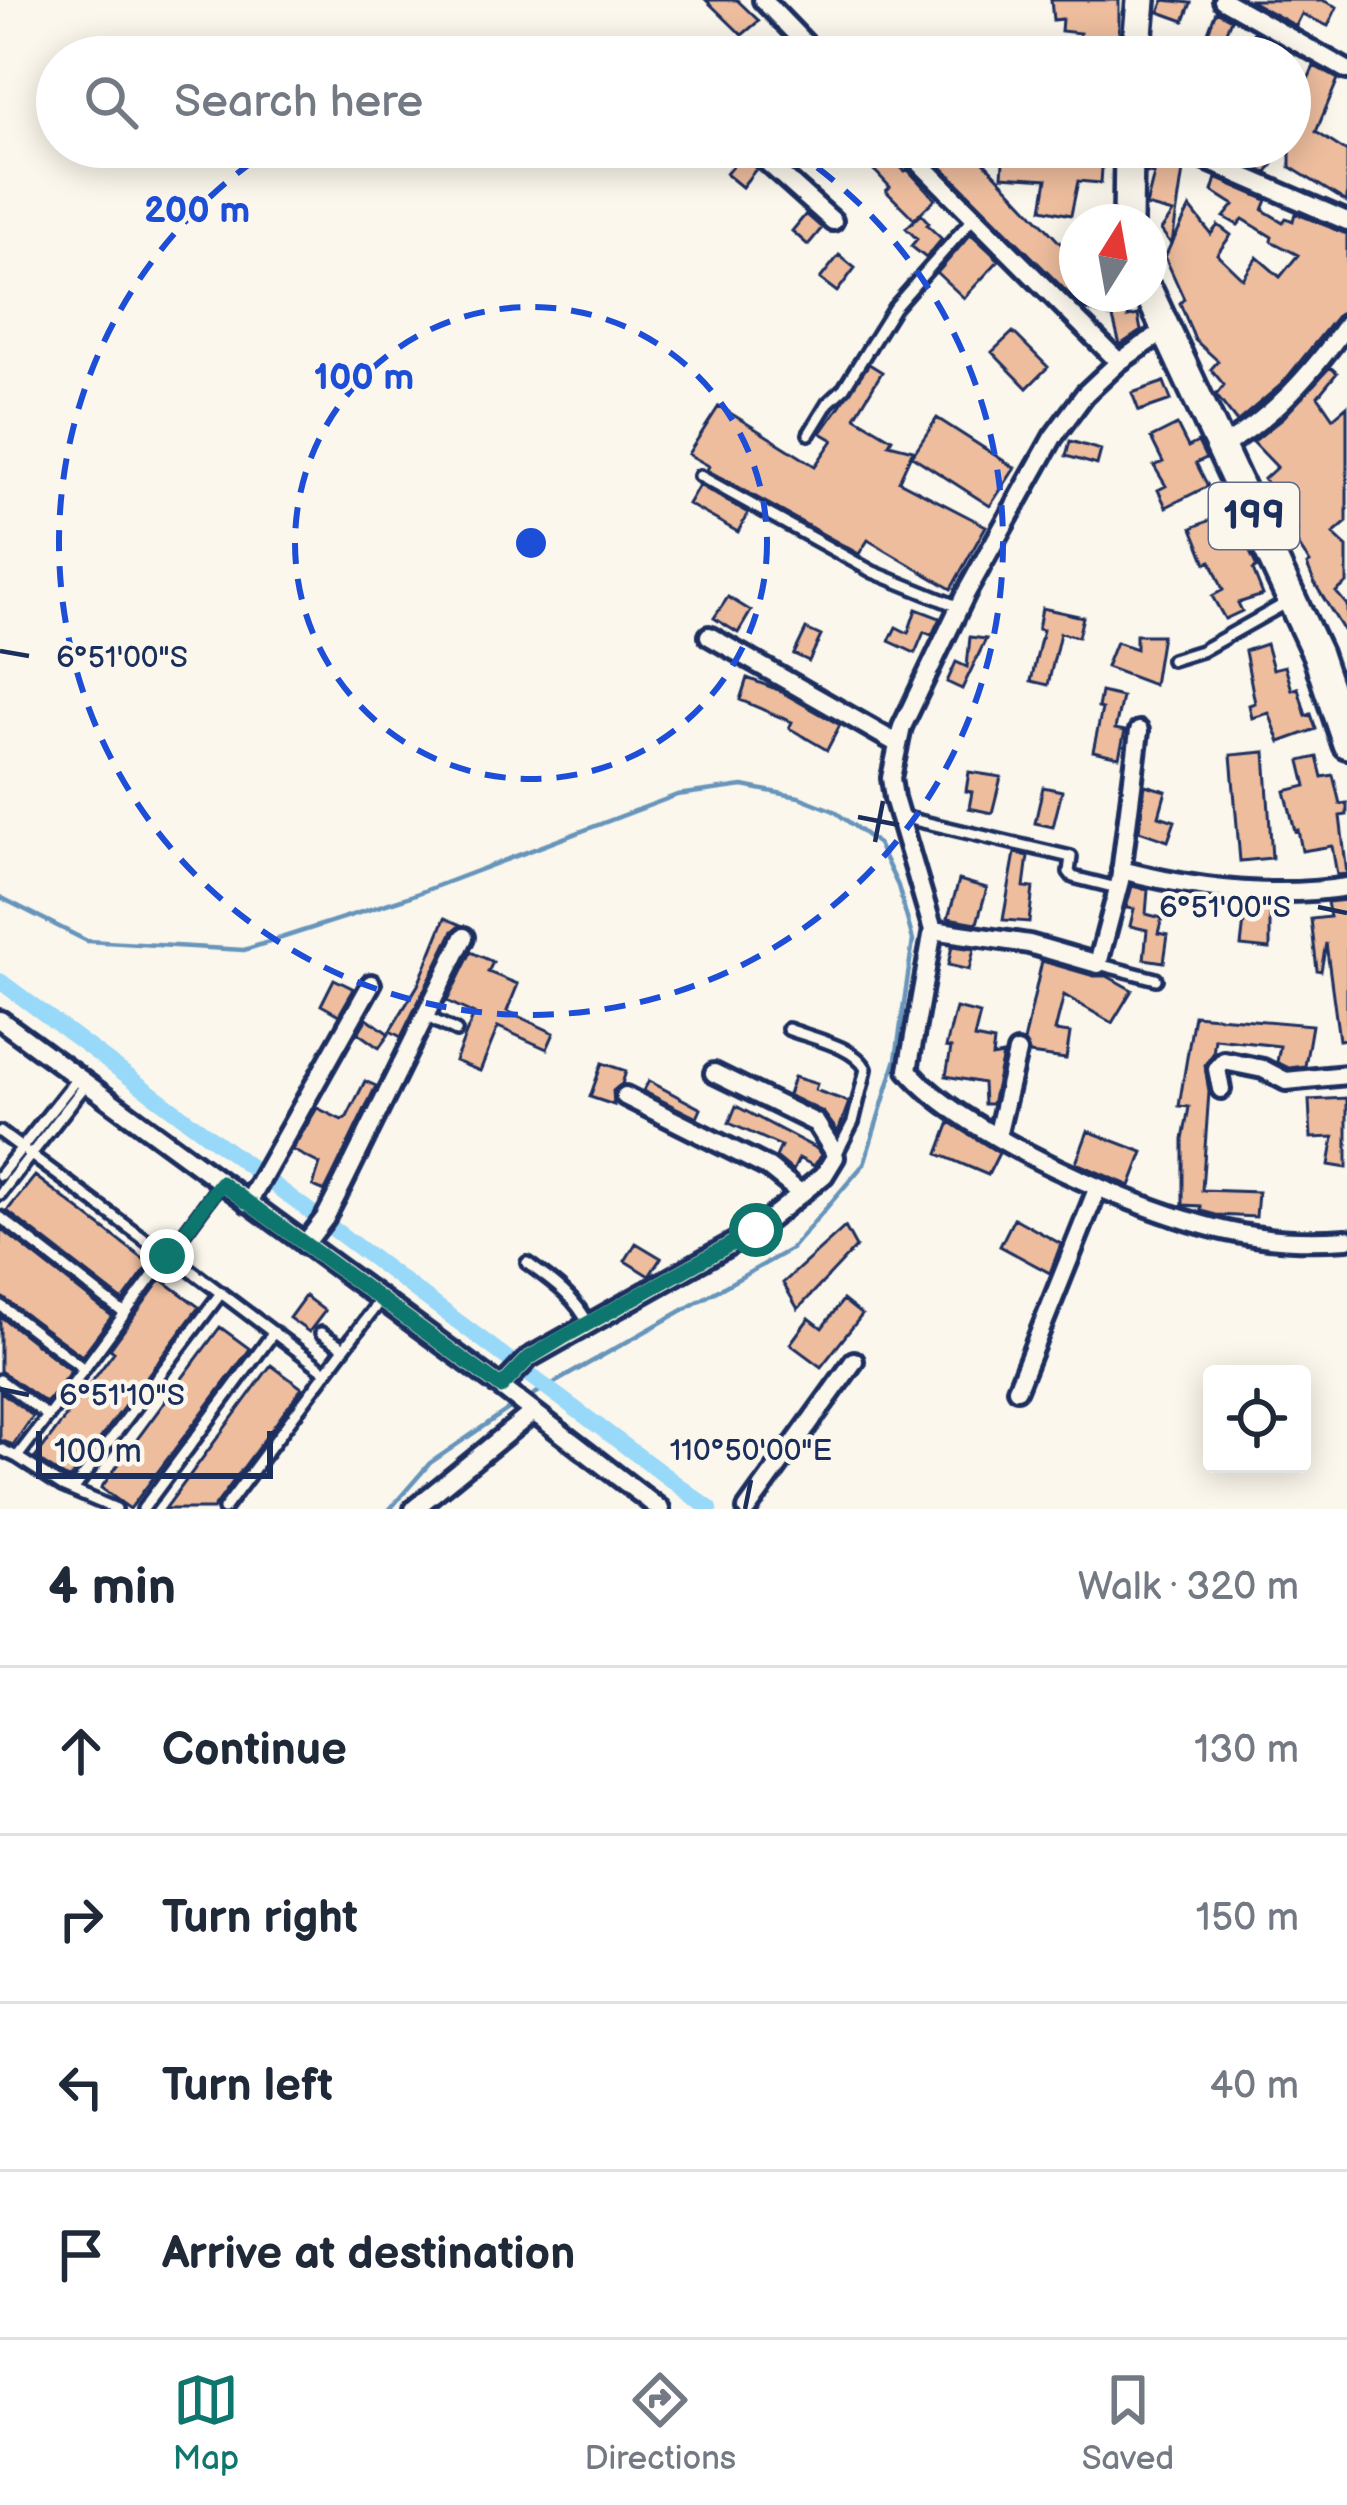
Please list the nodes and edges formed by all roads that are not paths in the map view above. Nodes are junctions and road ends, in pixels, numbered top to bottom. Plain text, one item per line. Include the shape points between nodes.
1 (763, 0) edge
2 (1141, 0) edge
3 (1230, 2) edge
4 (798, 36) edge
5 (1138, 36) edge
6 (1288, 36) edge
7 (1311, 49) edge
8 (1347, 70) edge
9 (773, 168) edge
10 (925, 168) edge
11 (1129, 168) edge
12 (1225, 168) edge
13 (1128, 204) edge
14 (974, 217) junction
15 (833, 220) dead end
16 (1347, 221) edge
17 (1157, 312) edge
18 (1165, 330) junction
19 (1345, 333) edge
20 (1118, 362) junction
21 (809, 434) dead end
22 (1221, 447) junction
23 (700, 476) dead end
24 (1292, 599) junction
25 (959, 607) junction
26 (709, 636) dead end
27 (1172, 660) dead end
28 (1342, 706) edge
29 (1139, 731) dead end
30 (898, 744) junction
31 (1347, 744) edge
32 (897, 816) junction
33 (1120, 880) junction
34 (1347, 887) edge
35 (934, 930) junction
36 (464, 937) dead end
37 (1098, 964) junction
38 (1156, 979) dead end
39 (371, 984) dead end
40 (427, 1018) junction
41 (0, 1020) edge
42 (788, 1029) dead end
43 (456, 1031) dead end
44 (1017, 1052) dead end
45 (714, 1073) dead end
46 (1347, 1076) edge
47 (82, 1080) junction
48 (1221, 1089) dead end
49 (625, 1096) dead end
50 (0, 1132) edge
51 (997, 1137) junction
52 (28, 1151) junction
53 (835, 1157) junction
54 (0, 1174) edge
55 (221, 1183) junction
56 (1098, 1187) junction
57 (799, 1192) junction
58 (0, 1194) edge
59 (248, 1202) junction
60 (0, 1217) edge
61 (1347, 1239) edge
62 (307, 1241) junction
63 (168, 1255) junction
64 (526, 1263) dead end
65 (221, 1293) junction
66 (381, 1299) junction
67 (0, 1305) edge
68 (125, 1314) junction
69 (587, 1324) junction
70 (274, 1332) junction
71 (321, 1333) dead end
72 (344, 1348) junction
73 (854, 1361) dead end
74 (84, 1369) junction
75 (326, 1372) junction
76 (0, 1380) edge
77 (1017, 1389) dead end
78 (517, 1396) junction
79 (48, 1416) junction
80 (0, 1449) edge
81 (17, 1456) junction
82 (73, 1490) junction
83 (116, 1509) edge
84 (143, 1509) edge
85 (224, 1509) edge
86 (414, 1509) edge
87 (660, 1509) edge
88 (747, 1509) edge

1 - 4 street
2 - 5 main road
3 - 6 street
7 - 8 street
9 - 15 street
10 - 14 street
11 - 13 main road
12 - 16 street
14 - 20 street
14 - 21 lane via 894,308
17 - 18 main road, 199
18 - 20 street
18 - 22 main road, 199
19 - 22 street via 1253,428
20 - 25 street via 1053,437
22 - 24 main road, 199
23 - 25 lane via 873,572
24 - 27 lane
24 - 28 main road, 199
25 - 30 street
26 - 30 street
28 - 31 main road, 199
29 - 33 street
30 - 32 street via 891,778
32 - 33 lane via 1072,856 1073,877
32 - 35 street
33 - 34 street via 1307,894
33 - 37 street
35 - 37 street
35 - 51 street via 908,1070
36 - 40 street
37 - 38 lane
39 - 59 street
40 - 43 lane
40 - 62 street
41 - 47 street
42 - 53 lane via 864,1062 862,1092
44 - 51 street
45 - 53 street via 816,1124
46 - 48 street via 1286,1082 1224,1061 1217,1069
47 - 52 lane
47 - 55 street
49 - 57 street via 769,1168
50 - 52 lane
51 - 56 street
52 - 54 lane
52 - 58 lane
52 - 63 lane
53 - 57 street
55 - 59 street
55 - 63 lane
56 - 61 street via 1226,1231
56 - 77 street
57 - 69 street via 756,1230
59 - 62 street
60 - 68 lane
62 - 66 street
63 - 65 lane
63 - 68 lane
64 - 69 lane
65 - 70 lane
65 - 82 lane
66 - 72 lane
66 - 78 street
67 - 74 lane
68 - 74 lane
69 - 78 street via 529,1358
70 - 75 lane
70 - 84 lane
71 - 72 lane
72 - 75 lane
73 - 88 street
74 - 79 lane
75 - 85 lane
76 - 79 lane
78 - 86 street
78 - 87 street
79 - 81 lane
80 - 81 lane
81 - 82 lane
82 - 83 lane

